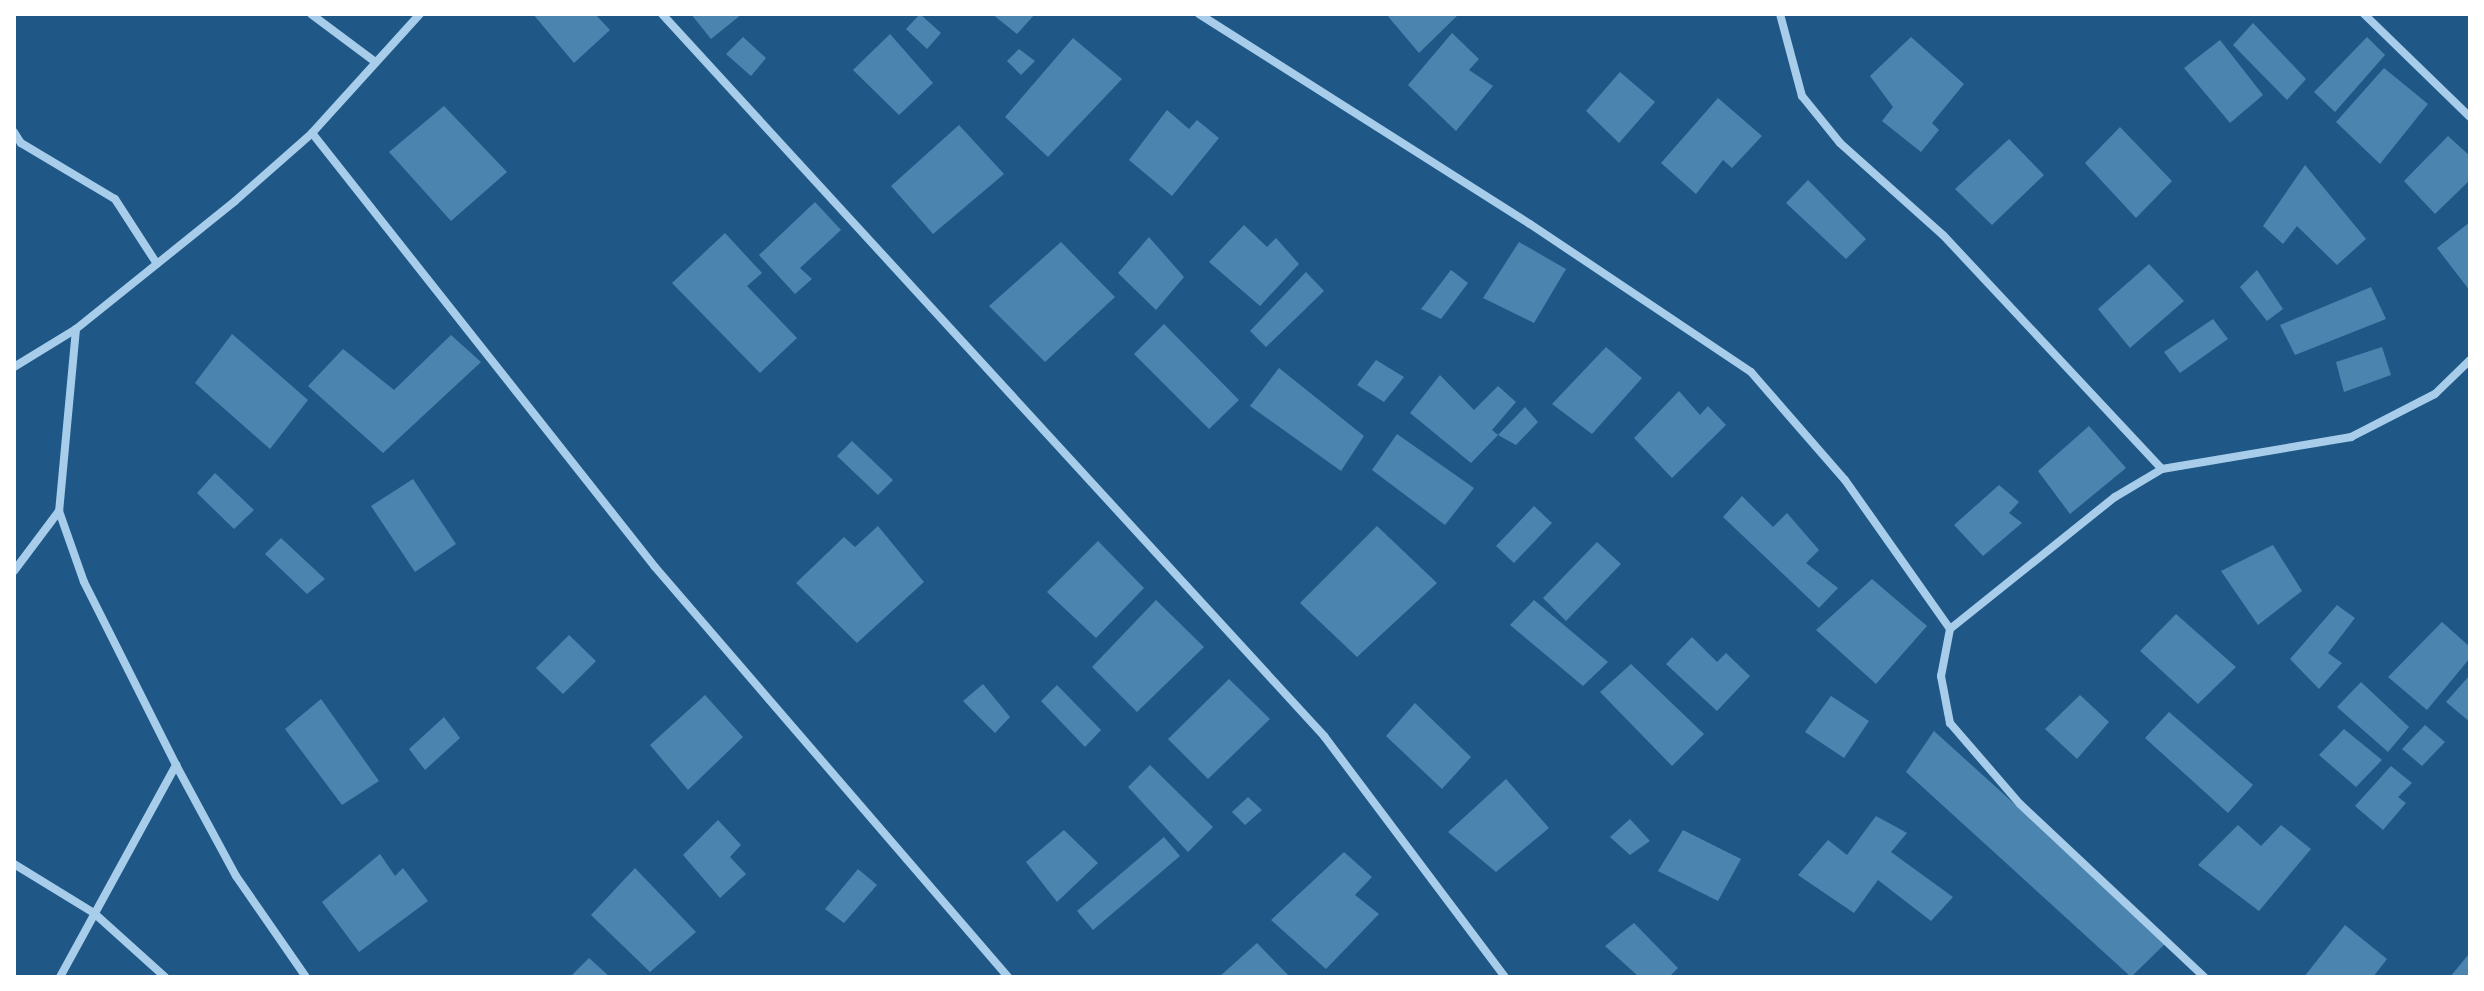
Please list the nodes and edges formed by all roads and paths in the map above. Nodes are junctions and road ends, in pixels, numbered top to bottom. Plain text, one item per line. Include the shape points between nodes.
1 (311, 14) edge
2 (420, 14) edge
3 (662, 14) edge
4 (1199, 14) edge
5 (1780, 14) edge
6 (2364, 14) edge
7 (374, 61) junction
8 (2470, 117) edge
9 (14, 132) edge
10 (312, 133) junction
11 (157, 264) junction
12 (76, 329) junction
13 (2470, 360) edge
14 (14, 367) edge
15 (2162, 469) junction
16 (59, 511) junction
17 (14, 571) edge
18 (1950, 629) junction
19 (176, 765) junction
20 (14, 864) edge
21 (94, 913) junction
22 (60, 977) edge
23 (165, 977) edge
24 (306, 977) edge
25 (1008, 977) edge
26 (1505, 977) edge
27 (2204, 977) edge

1 - 7 street
2 - 7 street
3 - 26 street via 1324,736
4 - 18 street via 1751,372 1845,480
5 - 15 street via 1802,96 1840,143 1943,235
6 - 8 street
7 - 10 street
9 - 11 street via 21,143 115,199
10 - 11 street
10 - 25 street via 655,567
11 - 12 street
12 - 14 street
12 - 16 street
13 - 15 street via 2435,394 2351,437
15 - 18 street via 2115,497
16 - 17 street
16 - 19 street via 84,582
18 - 27 street via 1941,676 1950,723 2020,804
19 - 21 street
19 - 24 street via 236,876
20 - 21 street
21 - 22 street
21 - 23 street

